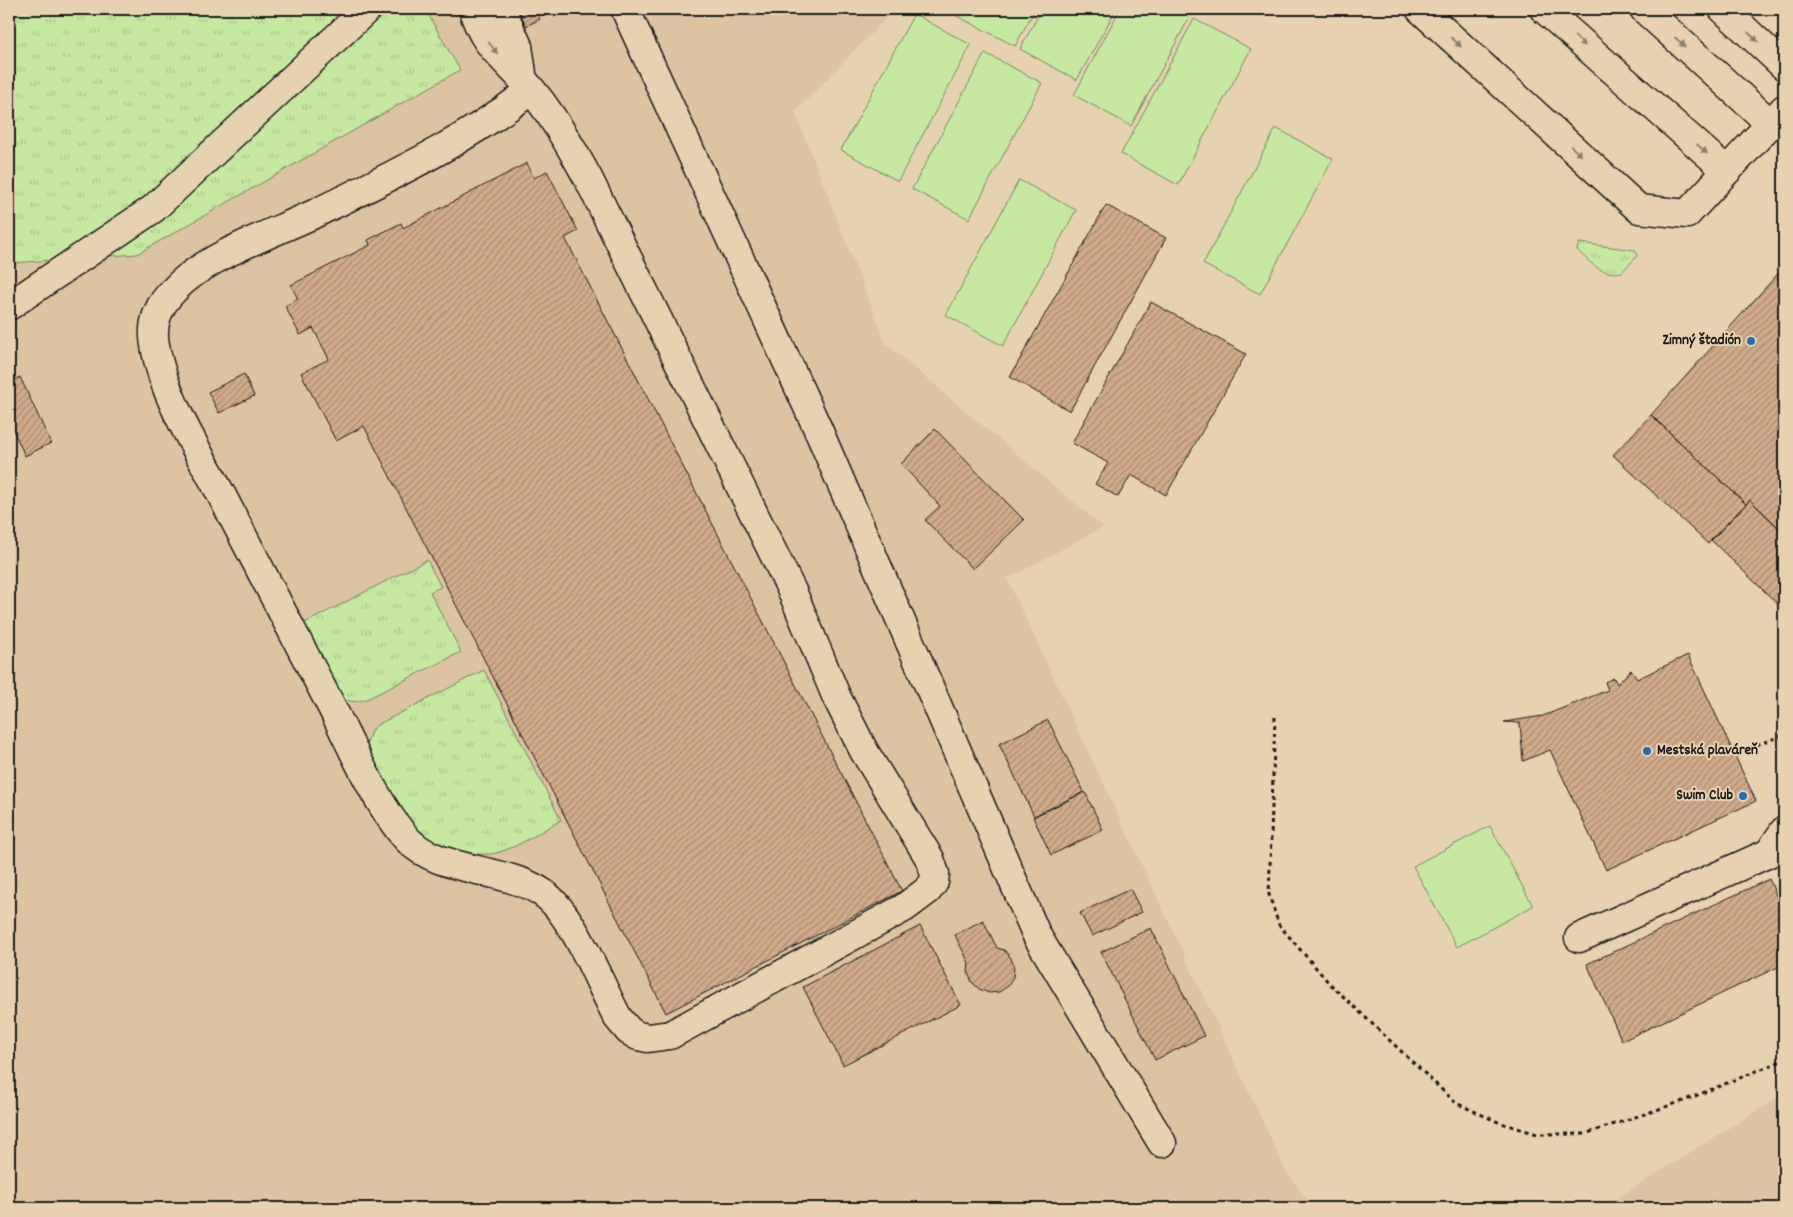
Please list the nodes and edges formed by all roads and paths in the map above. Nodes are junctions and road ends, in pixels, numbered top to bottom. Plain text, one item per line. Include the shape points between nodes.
1 (367, 9) edge
2 (473, 9) edge
3 (501, 9) edge
4 (625, 9) edge
5 (1420, 9) edge
6 (1544, 9) edge
7 (1644, 9) edge
8 (1723, 9) edge
9 (1784, 66) edge
10 (527, 85) junction
11 (1778, 117) edge
12 (1727, 171) junction
13 (9, 306) edge
14 (1275, 717) dead end
15 (1784, 735) edge
16 (1734, 753) dead end
17 (1784, 831) edge
18 (1579, 938) dead end
19 (1784, 1060) edge
20 (1162, 1143) dead end

1 - 13 lane via 153,209
2 -> 10 lane via 485,38 501,60
3 - 10 lane via 518,46
4 - 20 lane via 817,427 1036,936
5 -> 12 lane via 1639,209 1687,214
6 -> 12 lane
7 -> 11 lane
8 -> 9 lane
10 - 10 lane via 566,136 589,180 792,591 837,698 864,751 930,859 935,874 928,890 904,908 704,1018 660,1038 638,1036 618,1018 562,913 543,893 507,878 430,855 413,845 400,829 354,750 207,467 167,386 153,332 155,318 165,300 188,277 240,248 456,142 494,118
11 - 12 lane
14 - 19 path via 1269,895 1279,925 1330,984 1456,1103 1498,1122 1537,1134 1585,1134 1683,1101
15 - 16 path
17 - 18 lane via 1769,853

